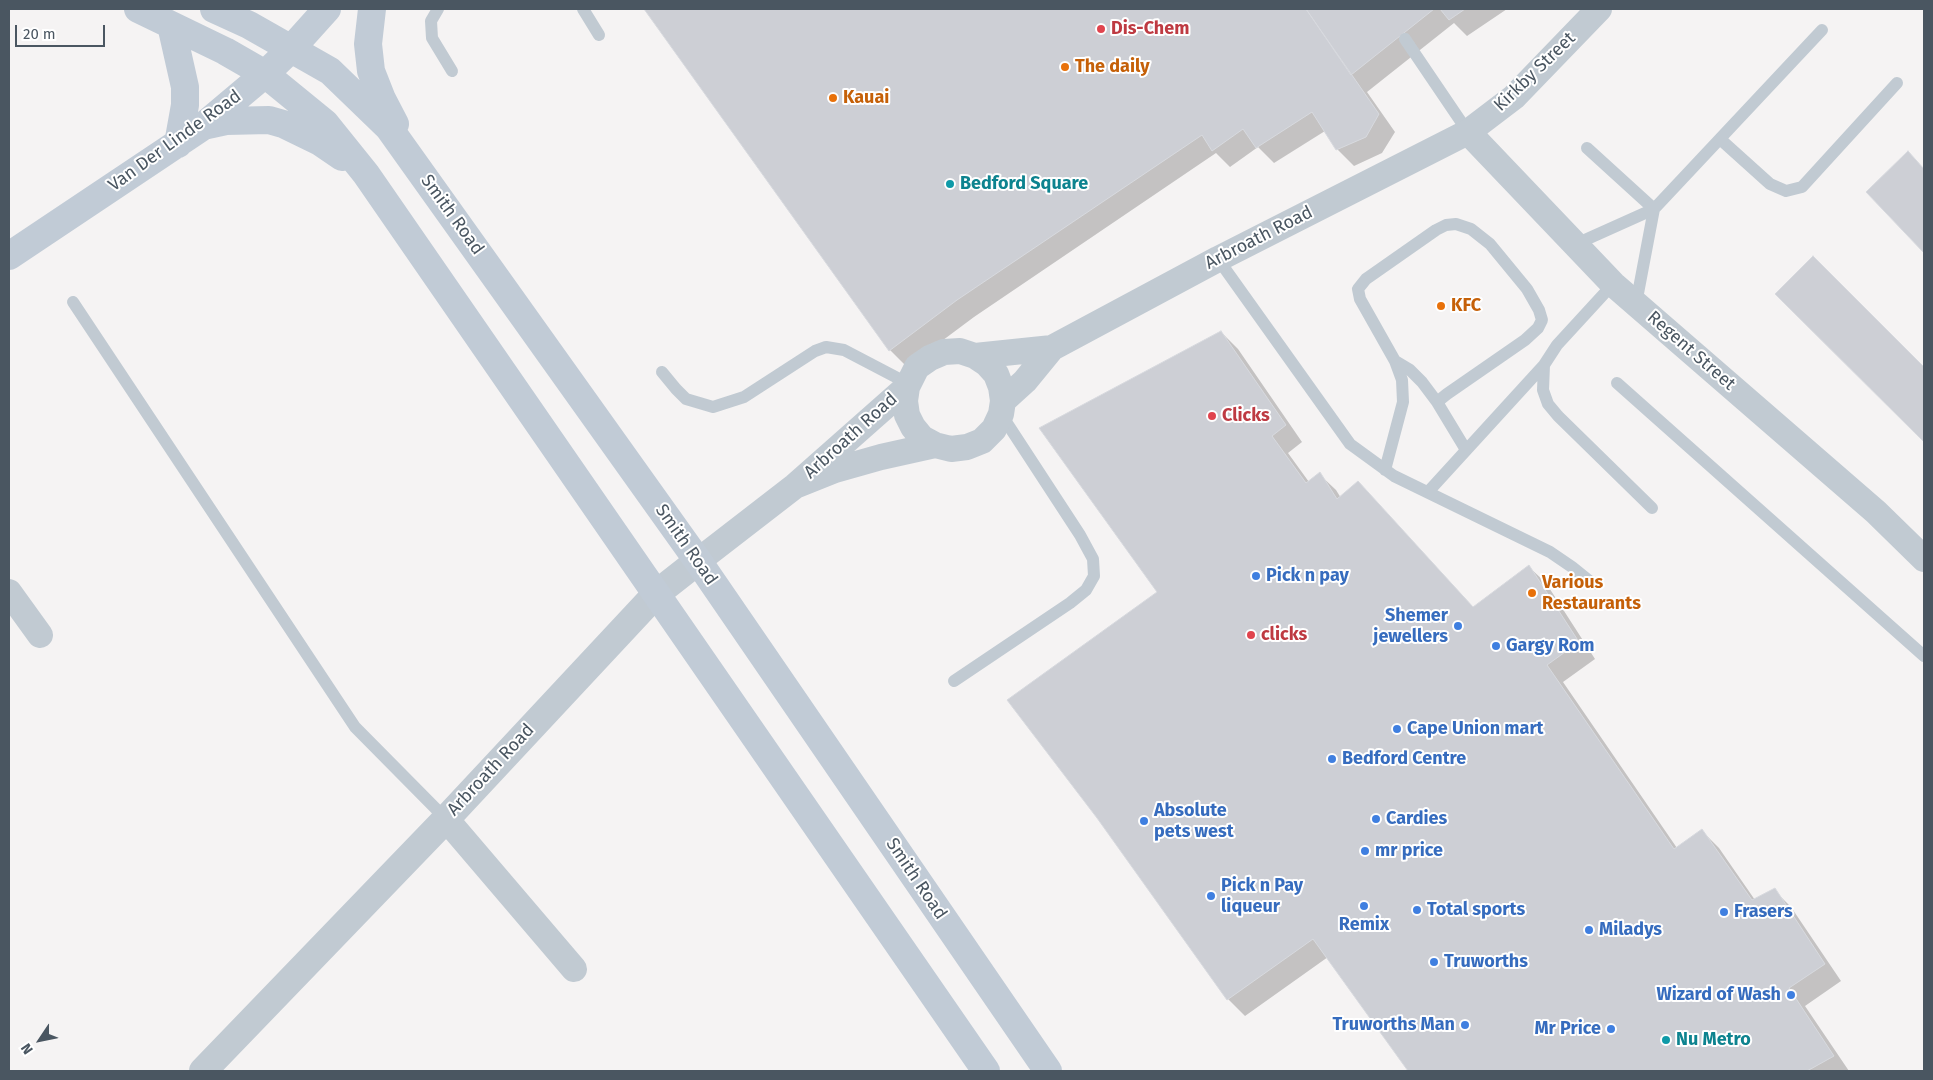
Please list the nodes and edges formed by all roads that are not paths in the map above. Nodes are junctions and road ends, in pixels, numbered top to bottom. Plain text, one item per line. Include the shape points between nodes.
1 (138, 9) edge
2 (214, 9) edge
3 (327, 9) edge
4 (372, 9) edge
5 (438, 9) edge
6 (584, 9) edge
7 (1599, 9) edge
8 (171, 25) junction
9 (1822, 30) dead end
10 (599, 35) dead end
11 (1405, 39) dead end
12 (291, 49) junction
13 (452, 71) dead end
14 (265, 74) junction
15 (1897, 84) dead end
16 (202, 127) junction
17 (1468, 132) junction
18 (1720, 139) junction
19 (178, 144) junction
20 (1587, 148) dead end
21 (366, 174) junction
22 (427, 179) junction
23 (1654, 208) junction
24 (1576, 244) junction
25 (9, 256) edge
26 (1218, 259) junction
27 (1613, 284) junction
28 (73, 302) dead end
29 (1636, 304) junction
30 (1052, 348) junction
31 (975, 356) junction
32 (1395, 361) junction
33 (1544, 365) junction
34 (662, 372) dead end
35 (1617, 383) dead end
36 (908, 386) junction
37 (1438, 402) junction
38 (1002, 407) junction
39 (934, 445) junction
40 (1466, 450) junction
41 (1385, 470) junction
42 (796, 486) junction
43 (1428, 492) junction
44 (1652, 508) dead end
45 (1924, 558) edge
46 (698, 561) junction
47 (1593, 584) dead end
48 (9, 592) edge
49 (656, 594) junction
50 (40, 635) dead end
51 (1924, 656) edge
52 (954, 681) dead end
53 (446, 819) junction
54 (574, 969) dead end
55 (203, 1071) edge
56 (986, 1071) edge
57 (1048, 1071) edge

1 - 8 main road
2 - 12 main road, Smith Road
3 - 12 main road, Van Der Linde Road
4 - 22 main road via 368,44 371,71 382,98
5 - 13 lane via 431,21 432,38
6 - 10 lane
7 - 17 street, Kirkby Street via 1514,97
8 - 14 main road
8 - 19 main road via 185,87
9 - 18 lane
11 - 17 lane
12 - 14 main road, Van Der Linde Road
12 - 22 main road, Smith Road via 330,71 389,128
14 - 16 main road, Van Der Linde Road
14 - 21 main road via 325,123
15 - 18 lane via 1802,187 1786,191 1770,184
16 - 19 main road, Van Der Linde Road
16 - 21 main road via 226,120 276,122 320,142
17 - 24 street, Regent Street
17 - 26 street, Arbroath Road
18 - 23 lane
19 - 25 main road, Van Der Linde Road
20 - 23 lane
21 - 49 main road
22 - 46 main road, Smith Road
23 - 24 lane
23 - 29 lane
24 - 27 street, Regent Street
26 - 30 street, Arbroath Road
26 - 41 lane via 1350,444
27 - 29 street, Regent Street
27 - 33 lane
28 - 53 lane via 355,726
29 - 45 street, Regent Street via 1876,512
30 - 31 street, Arbroath Road
30 - 38 street, Arbroath Road
31 - 36 street via 960,351 944,352 930,358 917,368
31 - 38 street via 996,374 1001,387
32 - 37 lane via 1416,375
32 - 37 lane via 1360,299 1358,289 1393,260 1446,225 1456,224 1471,229 1490,244 1527,289 1542,320 1525,340
32 - 41 lane via 1402,380 1403,402
33 - 40 lane
33 - 44 lane via 1542,383 1548,404
34 - 36 lane via 686,399 713,407 744,398 826,347 844,350
35 - 51 lane
36 - 39 street via 907,415 922,438
36 - 42 street, Arbroath Road
37 - 40 lane
38 - 39 street via 994,429 982,441 951,449
38 - 52 lane via 1093,559 1094,576 1086,590 1070,604
39 - 42 street, Arbroath Road via 835,470
40 - 43 lane
41 - 43 lane
42 - 46 street, Arbroath Road
43 - 47 lane via 1550,552
46 - 49 street, Arbroath Road
46 - 57 main road, Smith Road
48 - 50 street
49 - 53 street, Arbroath Road
49 - 56 main road
53 - 54 street
53 - 55 street, Arbroath Road

